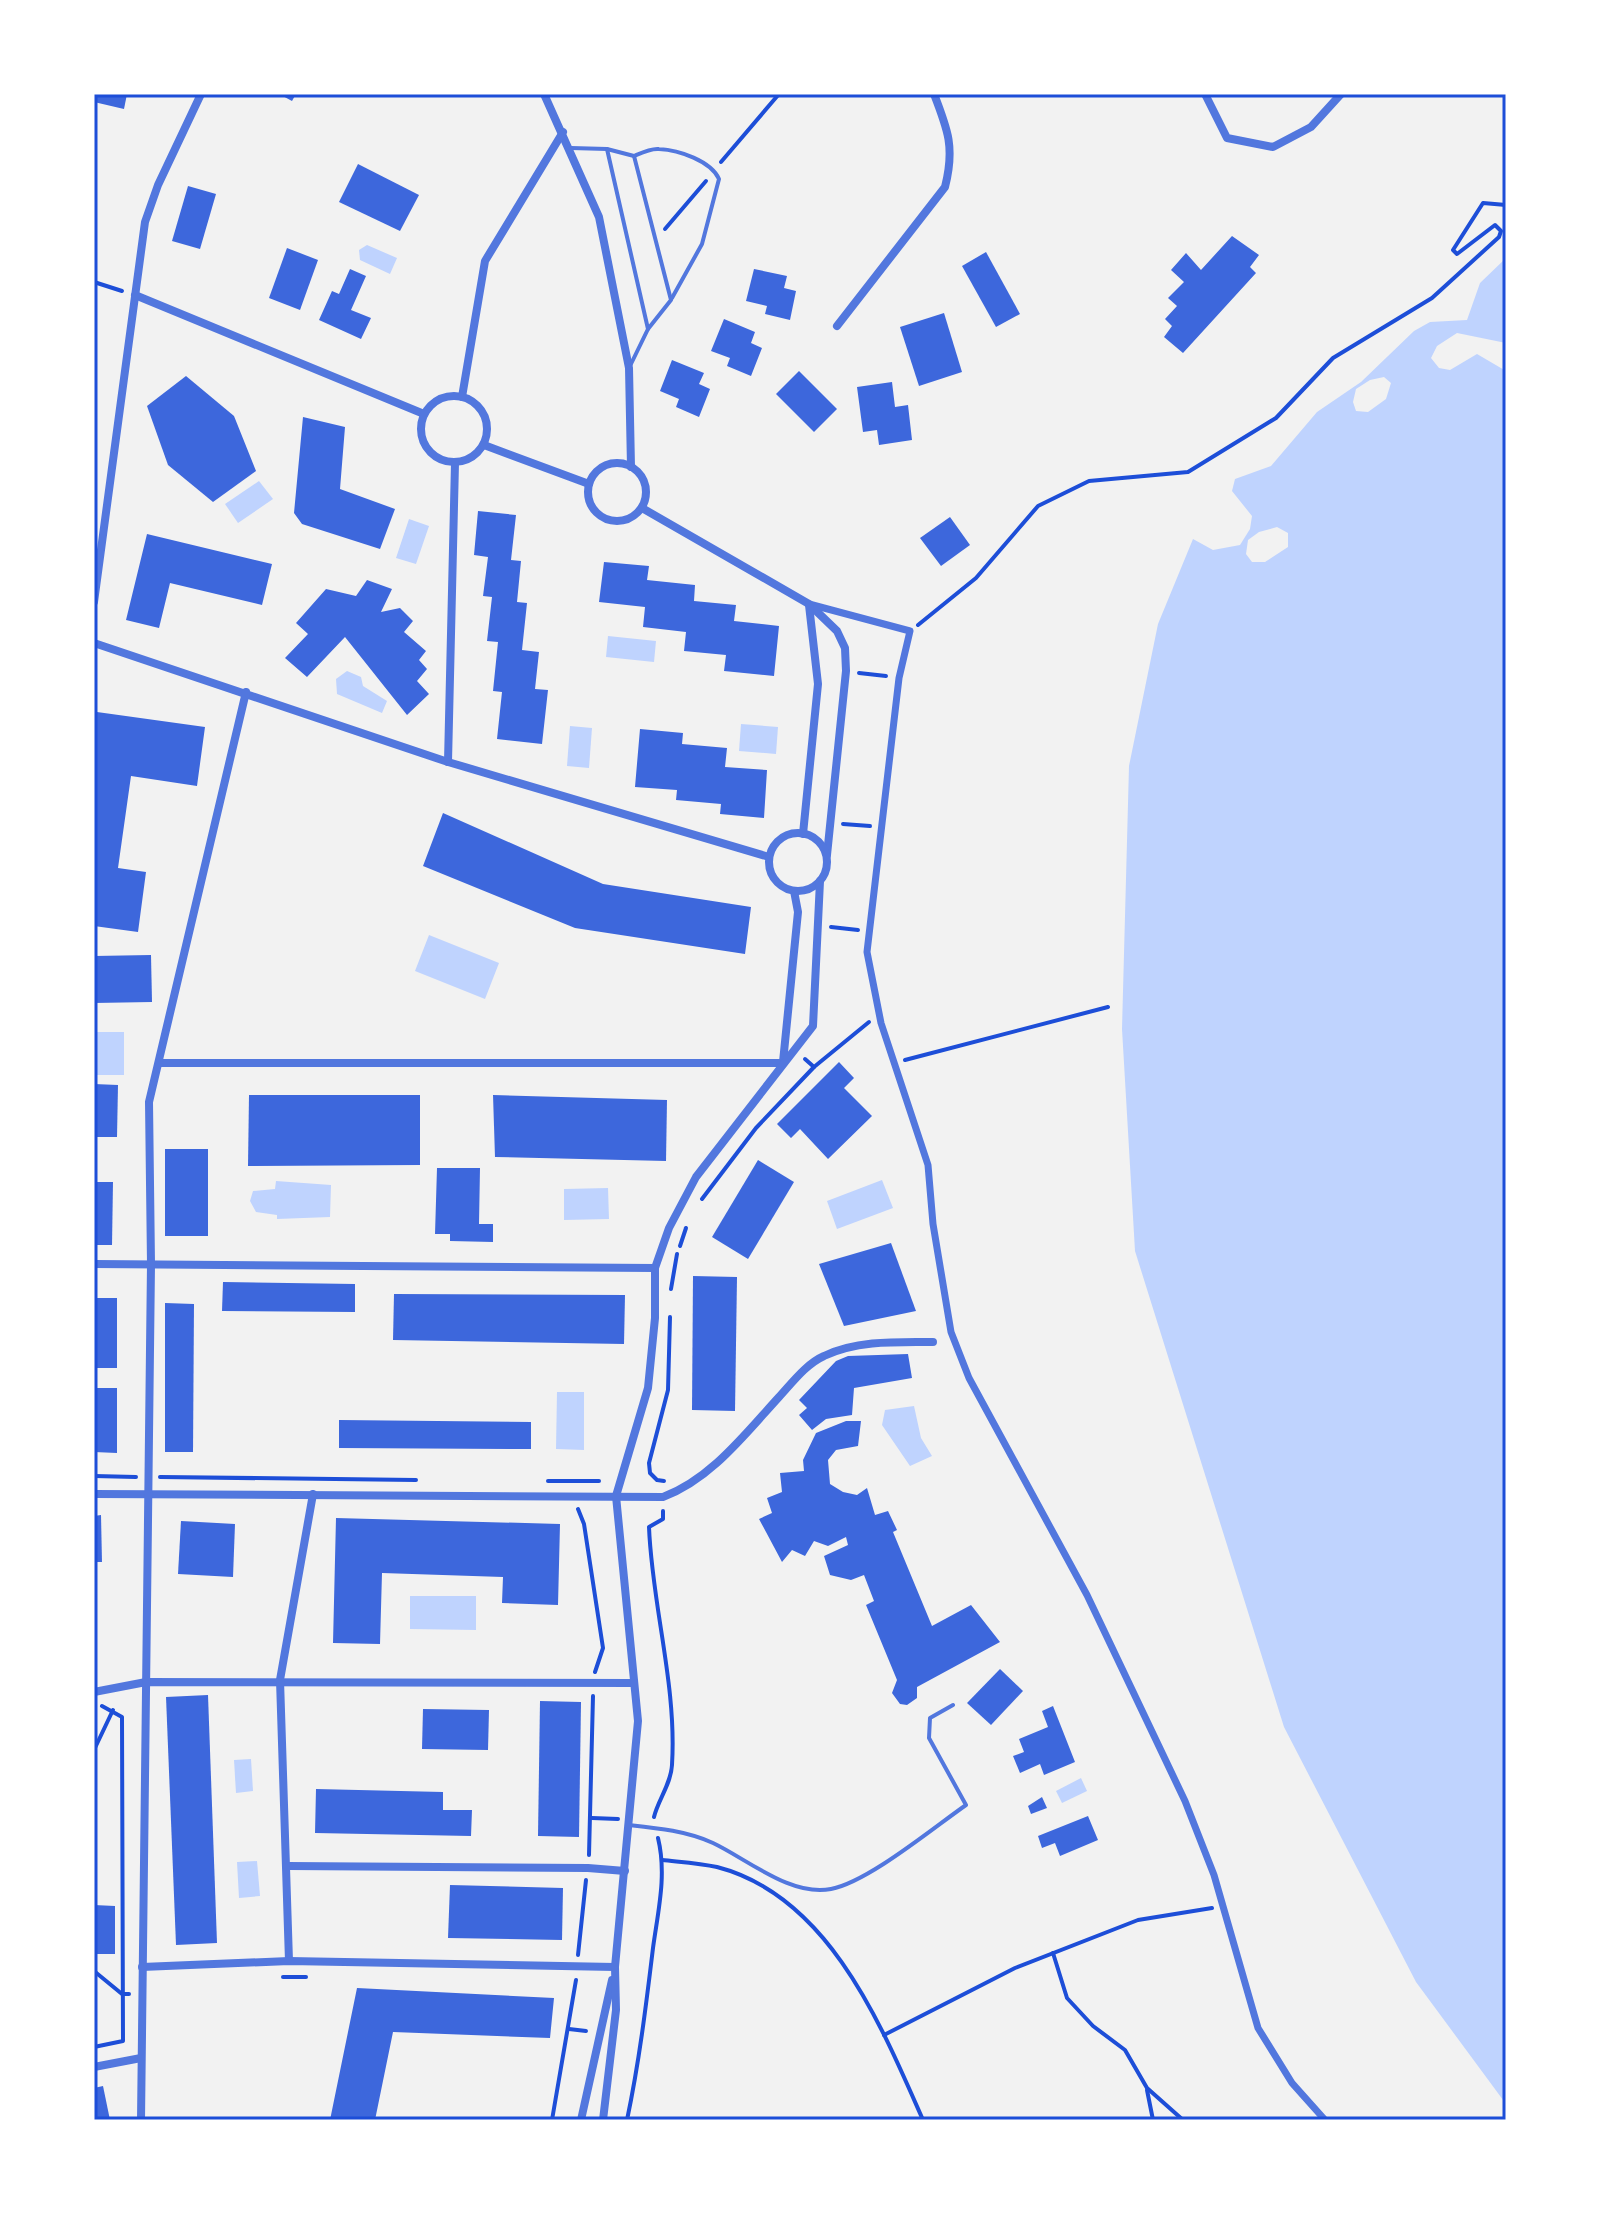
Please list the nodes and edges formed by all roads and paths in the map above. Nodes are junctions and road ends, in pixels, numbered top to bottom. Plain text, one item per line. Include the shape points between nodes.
1 (201, 94) edge
2 (544, 94) edge
3 (779, 94) edge
4 (934, 94) edge
5 (1205, 94) edge
6 (1341, 94) edge
7 (563, 132) junction
8 (571, 148) junction
9 (607, 149) junction
10 (634, 156) junction
11 (715, 170) junction
12 (1506, 205) edge
13 (655, 240) junction
14 (94, 282) edge
15 (135, 295) junction
16 (671, 300) junction
17 (837, 326) dead end
18 (648, 329) junction
19 (629, 368) junction
20 (462, 397) junction
21 (424, 414) junction
22 (484, 445) junction
23 (455, 463) junction
24 (631, 467) junction
25 (589, 484) junction
26 (642, 508) junction
27 (94, 602) edge
28 (809, 604) junction
29 (910, 631) junction
30 (94, 643) edge
31 (846, 671) junction
32 (899, 678) junction
33 (246, 692) junction
34 (448, 762) junction
35 (830, 823) junction
36 (883, 827) junction
37 (803, 834) junction
38 (827, 855) junction
39 (769, 857) junction
40 (820, 881) junction
41 (794, 891) junction
42 (818, 925) junction
43 (869, 932) junction
44 (1108, 1007) dead end
45 (878, 1014) junction
46 (794, 1050) junction
47 (159, 1063) junction
48 (783, 1063) junction
49 (894, 1063) junction
50 (814, 1067) junction
51 (695, 1212) dead end
52 (688, 1224) dead end
53 (94, 1264) edge
54 (151, 1264) junction
55 (655, 1268) junction
56 (670, 1303) dead end
57 (670, 1312) dead end
58 (933, 1342) dead end
59 (94, 1476) edge
60 (148, 1477) junction
61 (579, 1479) junction
62 (426, 1480) dead end
63 (590, 1480) dead end
64 (664, 1480) junction
65 (676, 1480) dead end
66 (546, 1481) dead end
67 (94, 1494) edge
68 (313, 1494) junction
69 (148, 1496) junction
70 (576, 1496) junction
71 (616, 1496) junction
72 (663, 1497) junction
73 (280, 1680) junction
74 (146, 1682) junction
75 (593, 1682) junction
76 (634, 1683) junction
77 (94, 1692) edge
78 (953, 1705) dead end
79 (94, 1707) edge
80 (113, 1710) junction
81 (94, 1750) edge
82 (629, 1825) junction
83 (655, 1828) junction
84 (662, 1860) junction
85 (288, 1866) junction
86 (588, 1868) junction
87 (625, 1871) junction
88 (1222, 1906) junction
89 (1053, 1953) junction
90 (289, 1961) junction
91 (142, 1967) junction
92 (576, 1967) junction
93 (615, 1967) junction
94 (94, 1971) edge
95 (122, 1994) junction
96 (884, 2035) junction
97 (94, 2047) edge
98 (141, 2058) junction
99 (94, 2067) edge
100 (1147, 2088) junction
101 (141, 2120) edge
102 (552, 2120) edge
103 (581, 2120) edge
104 (603, 2120) edge
105 (627, 2120) edge
106 (923, 2120) edge
107 (1153, 2120) edge
108 (1183, 2120) edge
109 (1325, 2120) edge

1 - 15 street via 145,222
2 - 7 street
3 - 11 path
4 - 17 street via 952,158 945,187
5 - 6 street via 1227,138 1273,147 1311,127
7 - 8 street
7 - 20 street via 485,261
8 - 9 lane
8 - 19 street via 599,217
9 - 10 lane
9 - 18 lane
10 - 11 lane via 656,148
10 - 13 lane
11 - 13 path
11 - 16 lane via 719,179 702,244
12 - 29 path via 1483,203 1453,250 1457,254 1495,225 1499,237 1432,298 1333,358 1276,418 1188,472 1089,481 1038,506 976,578
13 - 16 lane
14 - 15 path
15 - 21 street
15 - 27 street
16 - 18 lane
18 - 19 lane
19 - 24 street
20 - 21 street via 440,399
20 - 22 street via 484,415
21 - 23 street via 421,437 426,447 433,456
22 - 23 street via 471,458
22 - 25 street
23 - 34 street
24 - 25 street via 606,465
24 - 26 street via 646,490
25 - 26 street via 594,511 610,521 628,520
26 - 28 street
28 - 29 street
28 - 31 street via 837,631 845,648
28 - 37 street via 818,684
29 - 32 street
30 - 33 street
31 - 32 path
31 - 35 street
32 - 36 street
33 - 34 street
33 - 47 street
34 - 39 street
35 - 36 path
35 - 38 street
36 - 43 street
37 - 38 street via 821,844
37 - 39 street via 782,837
38 - 40 street
39 - 41 street via 776,883
40 - 41 street via 811,889
40 - 42 street
41 - 48 street via 798,912
42 - 43 path
42 - 46 street via 813,1026
43 - 45 street via 867,952
44 - 49 path
45 - 49 street
45 - 50 path
46 - 48 street
46 - 50 path
47 - 48 street
47 - 54 street via 149,1102
48 - 55 street via 696,1177
49 - 88 street via 928,1165 951,1332 969,1378 1087,1595 1172,1774
50 - 51 path via 726,1164
52 - 56 path via 676,1256
53 - 54 street
54 - 55 street
54 - 60 street
55 - 71 street via 648,1388
57 - 64 path via 668,1390 649,1463 650,1473
58 - 72 street via 864,1345 823,1356 729,1452 684,1489
59 - 60 path
60 - 62 path
60 - 69 street
61 - 63 path
61 - 66 path
61 - 70 path
64 - 65 path
64 - 72 path
67 - 69 street
68 - 69 street
68 - 70 street
68 - 73 street
69 - 74 street
70 - 71 street
70 - 75 path via 603,1648
71 - 72 street
71 - 76 street
72 - 83 path via 663,1519 649,1527 666,1656 672,1763 654,1814
73 - 74 street
73 - 75 street
73 - 85 street
74 - 77 street
74 - 91 street
75 - 76 street
75 - 86 path
76 - 82 street via 638,1721
78 - 83 lane via 930,1718 929,1738 966,1805 854,1882 829,1890 792,1885 711,1842
79 - 80 path
80 - 81 path
80 - 95 path via 122,1717
82 - 83 lane
82 - 87 street
83 - 84 path
84 - 96 path via 717,1867 781,1898 858,1986
84 - 105 path via 641,2051
85 - 86 street
85 - 90 street
86 - 87 street
86 - 92 path
87 - 93 street
88 - 89 path via 1138,1920
88 - 109 street via 1258,2028 1292,2083
89 - 96 path
89 - 100 path via 1067,1998 1125,2050
90 - 91 street
90 - 92 street
91 - 98 street
92 - 93 street
92 - 102 path
93 - 103 street
93 - 104 street via 616,2010
94 - 95 path
95 - 97 path via 123,2041
96 - 106 path
98 - 99 street
98 - 101 street
100 - 107 path
100 - 108 path

